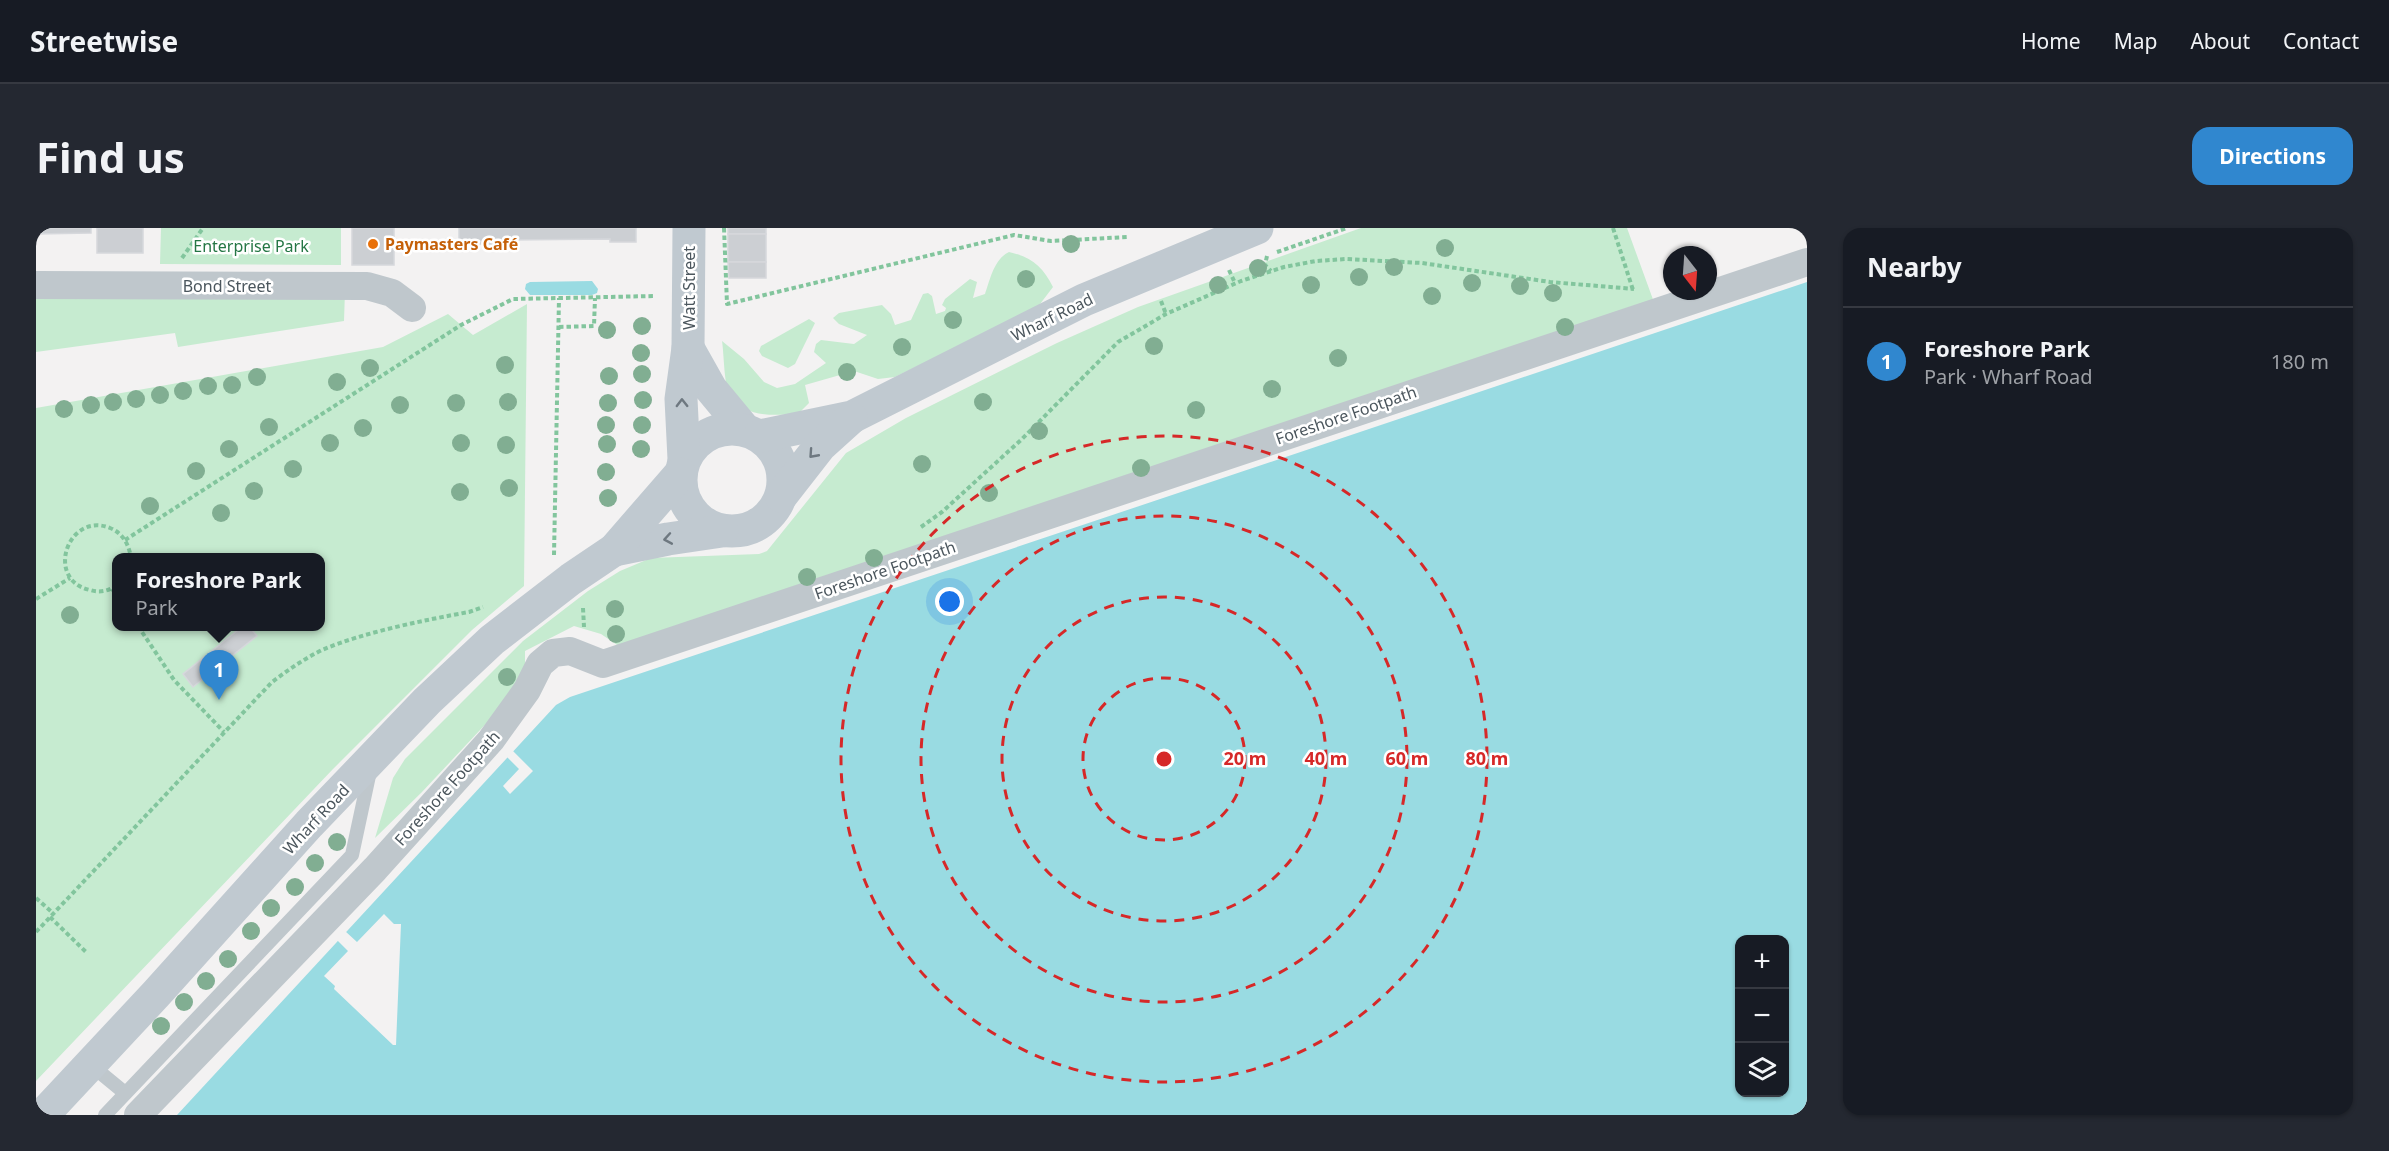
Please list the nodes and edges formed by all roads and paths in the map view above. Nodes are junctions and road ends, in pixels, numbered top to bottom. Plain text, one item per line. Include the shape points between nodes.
1 (689, 228) edge
2 (724, 228) edge
3 (1257, 228) edge
4 (1347, 228) edge
5 (1613, 228) edge
6 (1128, 237) dead end
7 (1807, 262) edge
8 (1271, 271) junction
9 (36, 285) edge
10 (1633, 289) junction
11 (655, 296) dead end
12 (559, 298) junction
13 (595, 298) junction
14 (1642, 303) junction
15 (412, 308) dead end
16 (559, 327) junction
17 (688, 348) junction
18 (852, 417) junction
19 (752, 433) junction
20 (682, 466) junction
21 (781, 496) junction
22 (722, 531) junction
23 (913, 533) dead end
24 (125, 540) junction
25 (614, 550) junction
26 (129, 553) edge
27 (546, 561) dead end
28 (70, 578) junction
29 (112, 589) edge
30 (36, 599) edge
31 (485, 606) dead end
32 (141, 631) edge
33 (224, 732) junction
34 (372, 760) junction
35 (36, 898) edge
36 (52, 915) junction
37 (36, 932) edge
38 (87, 953) dead end
39 (91, 1065) junction
40 (132, 1104) edge
41 (43, 1115) edge
42 (105, 1115) edge

1 - 17 main road, Watt Street
2 - 6 path via 727,304 1014,236 1051,241
3 - 18 main road, Wharf Road via 1084,300
4 - 8 path via 1266,256 1265,265
5 - 10 path
7 - 14 street, Foreshore Footpath
8 - 10 path via 1346,259 1411,262 1550,282
8 - 23 path via 1192,301 1118,342 1022,440
9 - 15 street, Bond Street via 367,286 392,293
10 - 14 path
10 - 14 path
11 - 13 path
12 - 13 path
12 - 16 path
12 - 24 path via 513,299 461,325
13 - 16 path via 594,326
14 - 40 street, Foreshore Footpath via 603,664 570,651 553,653 540,664 527,690 491,740 375,869
16 - 27 path via 554,555
17 - 19 main road, Watt Street via 711,389
20 -> 17 main road, Watt Street via 681,399
18 - 19 main road, Wharf Road
18 -> 21 main road, Wharf Road via 820,446
19 - 20 main road via 726,428 709,433 694,444
19 - 21 main road via 776,452 783,473
20 - 22 main road via 681,493 690,511 704,524
20 - 25 main road, Wharf Road
21 - 22 main road via 775,509 751,528
22 -> 25 main road, Wharf Road
24 - 26 path
24 - 28 path via 109,527 79,531 66,548
25 - 34 main road, Wharf Road via 492,640
28 - 29 path via 94,591
28 - 30 path
31 - 33 path via 324,650 272,682
32 - 33 path via 174,680
33 - 36 path
34 - 39 main road, Wharf Road
34 - 40 lane via 352,855
35 - 36 path
36 - 37 path
36 - 38 path
39 - 40 lane
39 - 41 main road, Wharf Road
40 - 42 lane

